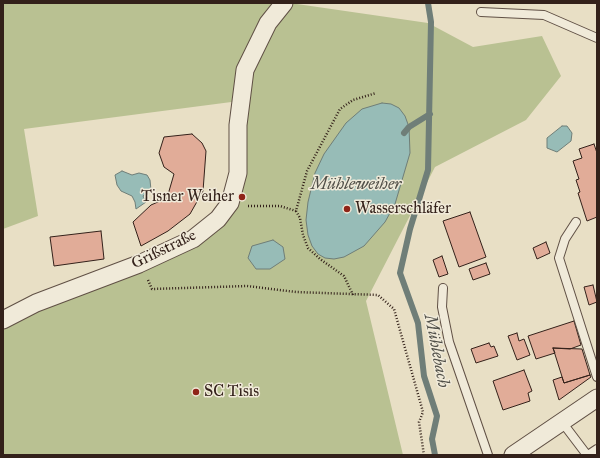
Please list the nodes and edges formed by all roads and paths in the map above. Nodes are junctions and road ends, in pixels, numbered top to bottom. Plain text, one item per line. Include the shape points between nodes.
1 (284, 3) edge
2 (481, 12) dead end
3 (597, 38) edge
4 (376, 93) dead end
5 (230, 203) junction
6 (296, 211) junction
7 (576, 222) dead end
8 (139, 264) junction
9 (443, 288) dead end
10 (353, 295) junction
11 (3, 320) edge
12 (597, 377) edge
13 (597, 398) edge
14 (562, 422) junction
15 (597, 448) edge
16 (424, 455) edge
17 (488, 455) edge
18 (513, 455) edge
19 (588, 455) edge

1 - 5 street, Grißstraße via 268,23 245,70 238,125 238,172
2 - 3 lane via 544,15
4 - 6 path via 353,100 340,109 307,171
5 - 6 path via 254,207 280,206
5 - 8 street, Grißstraße via 218,219 193,239
6 - 10 path via 308,248 344,276
7 - 12 lane via 565,239 560,258
8 - 10 path via 152,289 246,286
8 - 11 street, Grißstraße via 36,303
9 - 17 lane via 442,307 449,342
10 - 16 path via 378,295 394,309 423,412 419,422
13 - 14 street
14 - 18 street
14 - 19 lane
15 - 19 lane

